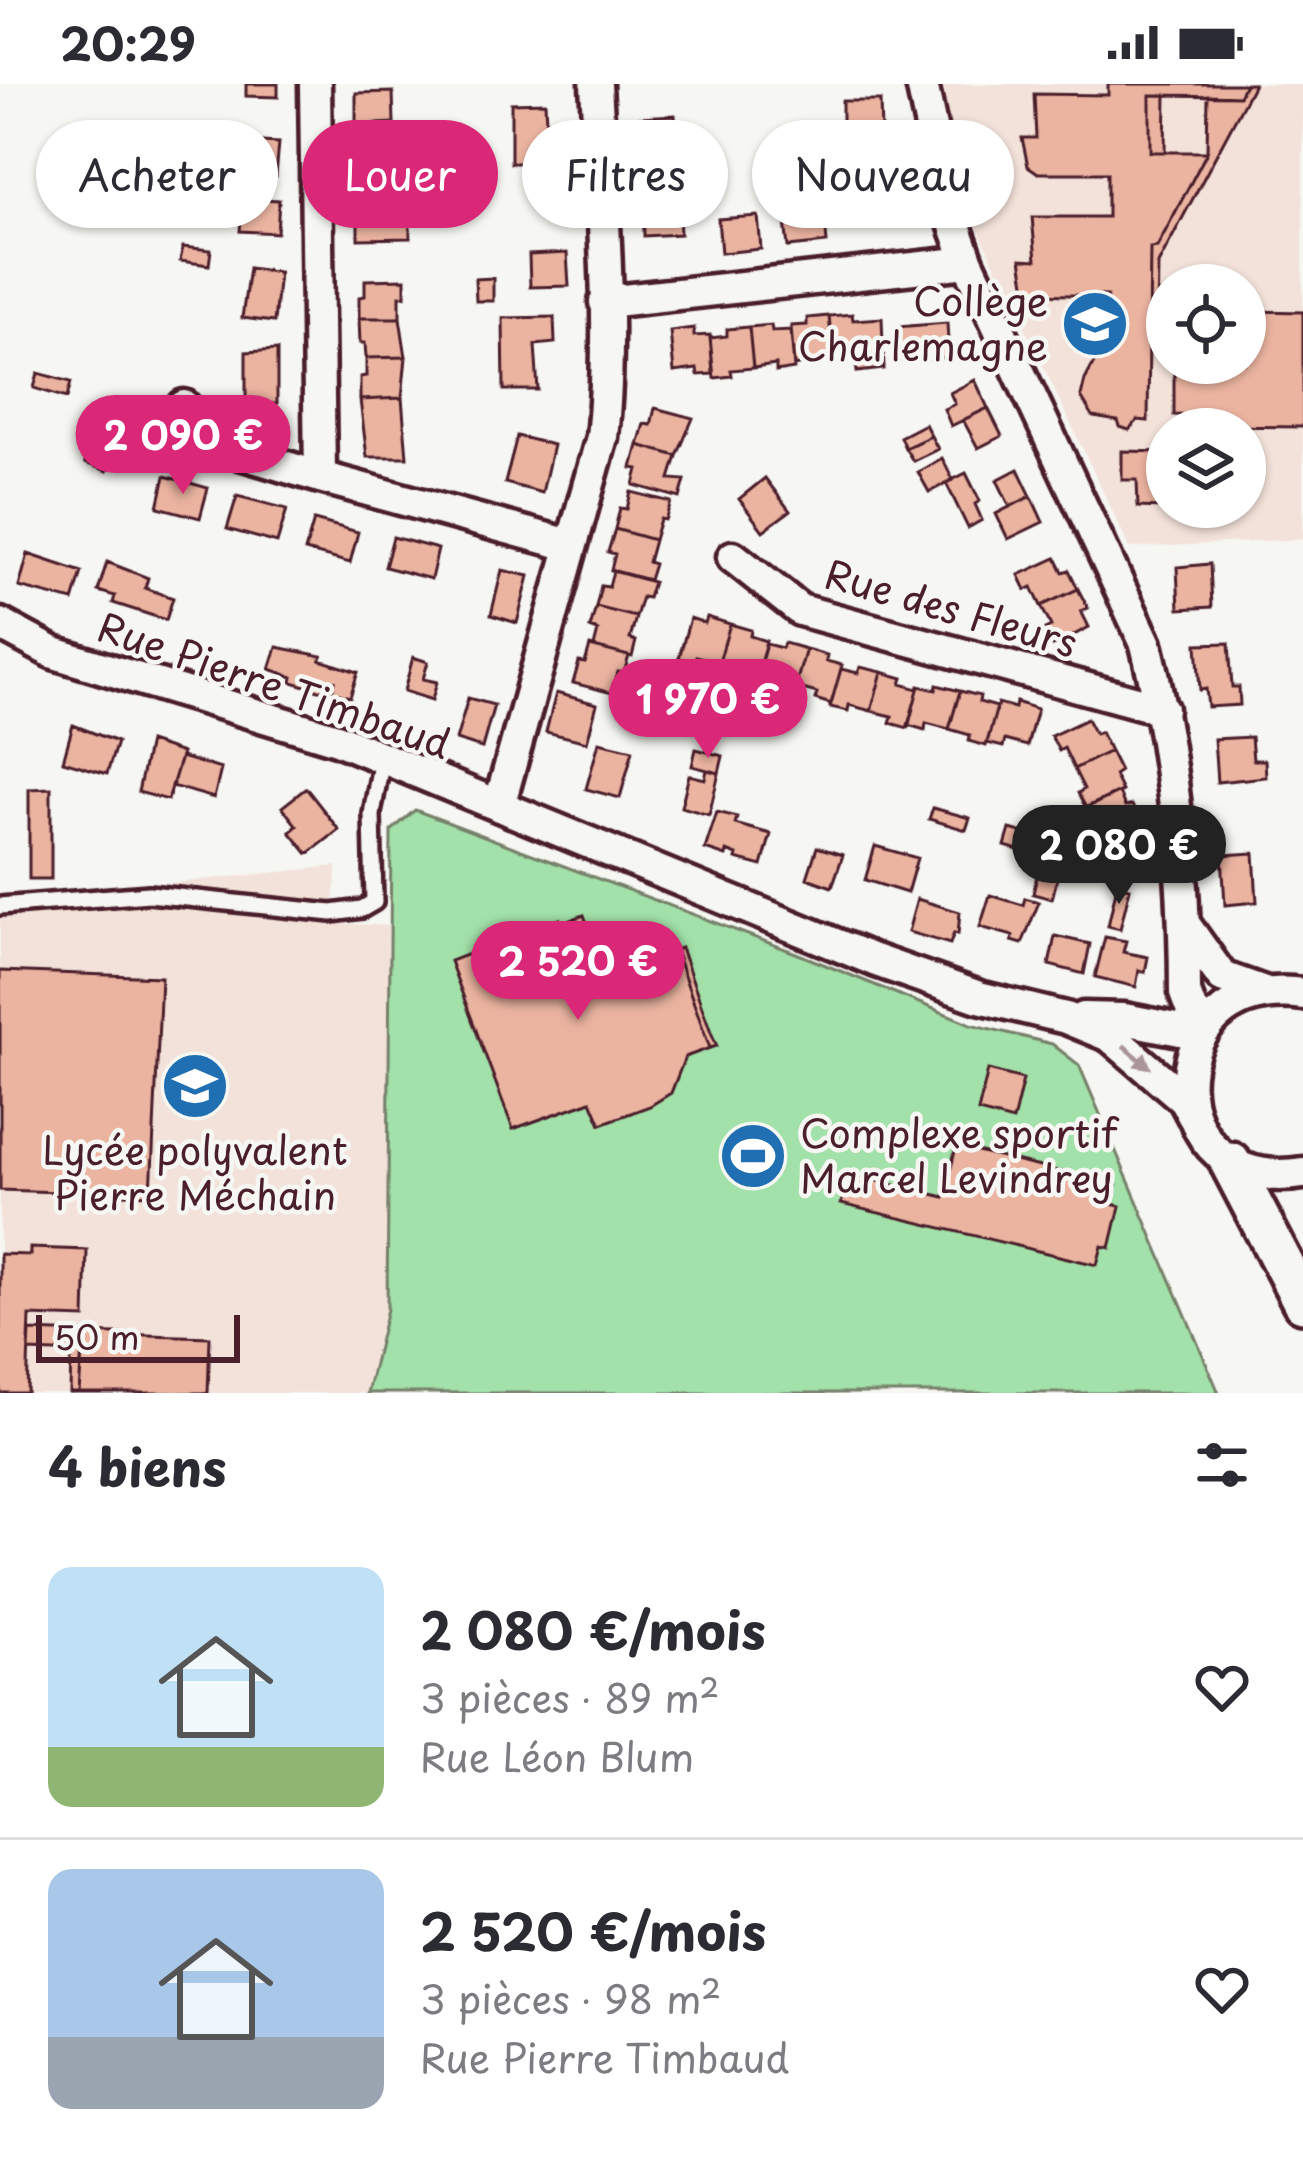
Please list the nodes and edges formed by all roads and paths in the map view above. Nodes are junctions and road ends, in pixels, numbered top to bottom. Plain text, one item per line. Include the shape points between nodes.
1 (315, 84) edge
2 (596, 84) edge
3 (922, 84) edge
4 (968, 262) junction
5 (605, 302) junction
6 (184, 406) dead end
7 (320, 477) junction
8 (570, 545) junction
9 (733, 557) dead end
10 (0, 624) edge
11 (1162, 709) junction
12 (382, 758) junction
13 (500, 806) junction
14 (0, 906) edge
15 (1185, 925) junction
16 (1287, 987) edge
17 (1066, 1018) junction
18 (1124, 1019) junction
19 (1204, 1030) junction
20 (1193, 1116) junction
21 (1230, 1162) junction
22 (1303, 1173) edge
23 (1303, 1302) edge

1 - 7 street
2 - 5 street
3 - 4 street via 946,204
4 - 5 street
4 - 11 street via 1146,644
5 - 8 street via 602,437
6 - 7 street via 214,445
7 - 8 street
8 - 13 street
9 - 11 street, Rue des Fleurs via 800,610
10 - 12 street, Rue Pierre Timbaud via 54,653
11 - 15 street
12 - 13 street, Rue Pierre Timbaud
12 - 14 lane via 372,814 374,902 362,909 332,913 149,894
13 - 17 street, Rue Pierre Timbaud via 874,960
15 - 16 street via 1222,976
15 - 18 street via 1176,982 1153,1007
15 - 19 street via 1185,993
16 - 19 street via 1232,1004
17 - 18 street, Rue Pierre Timbaud
17 -> 20 street, Rue Pierre Timbaud via 1137,1056
18 - 19 street, Rue Pierre Timbaud
19 - 20 street via 1187,1074
20 - 21 street, Rue Pierre Timbaud
21 - 22 street via 1255,1173
21 - 23 street

